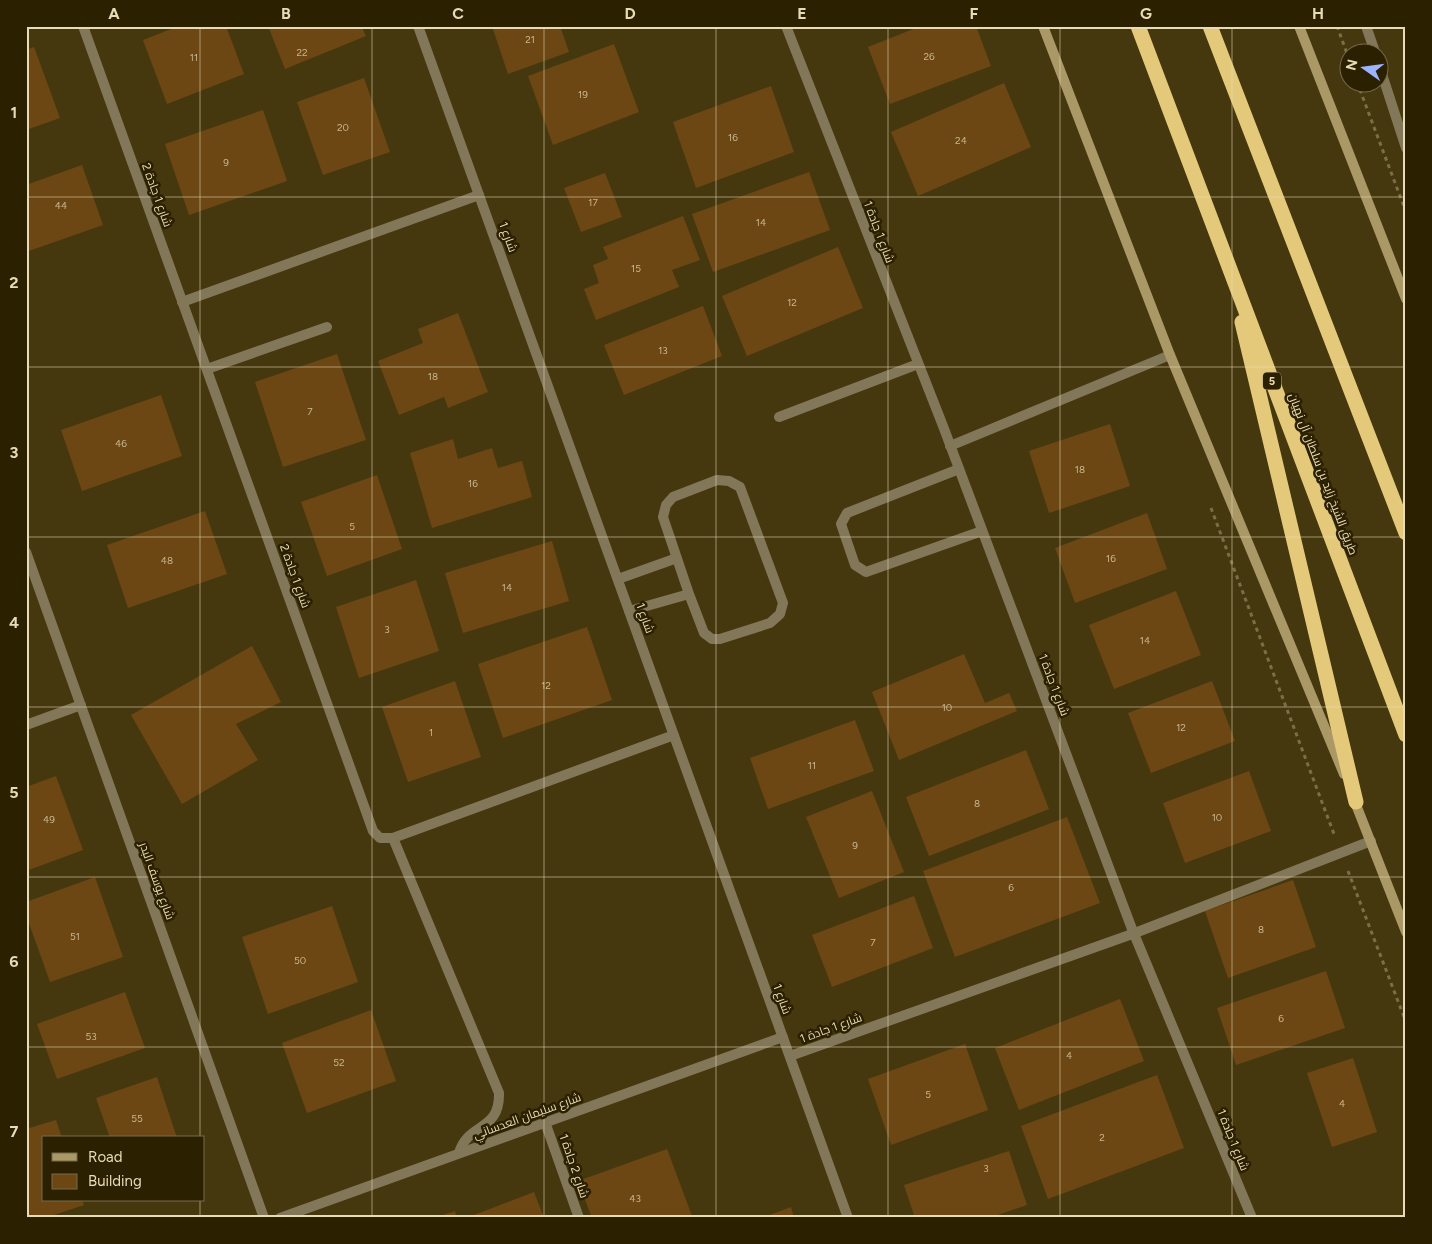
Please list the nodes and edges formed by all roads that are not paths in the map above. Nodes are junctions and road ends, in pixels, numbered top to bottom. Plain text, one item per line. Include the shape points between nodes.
1 (83, 26) edge
2 (418, 26) edge
3 (786, 26) edge
4 (1043, 26) edge
5 (1138, 26) edge
6 (1210, 26) edge
7 (1299, 26) edge
8 (1366, 26) edge
9 (1372, 42) edge
10 (1388, 92) edge
11 (1406, 148) edge
12 (479, 194) junction
13 (1228, 263) junction
14 (1406, 299) edge
15 (182, 302) junction
16 (326, 327) dead end
17 (1170, 355) junction
18 (918, 364) junction
19 (207, 369) junction
20 (779, 417) dead end
21 (950, 446) junction
22 (959, 469) junction
23 (1404, 529) edge
24 (982, 531) junction
25 (26, 552) edge
26 (677, 558) junction
27 (618, 579) junction
28 (689, 594) junction
29 (629, 611) junction
30 (81, 705) junction
31 (26, 725) edge
32 (674, 735) junction
33 (1406, 735) edge
34 (1356, 802) junction
35 (393, 838) junction
36 (1371, 841) junction
37 (1406, 932) edge
38 (1135, 933) junction
39 (783, 1037) junction
40 (790, 1056) junction
41 (545, 1122) junction
42 (459, 1153) junction
43 (264, 1218) edge
44 (280, 1218) edge
45 (579, 1218) edge
46 (848, 1218) edge
47 (1252, 1218) edge

1 - 15 street, شارع 1 جادة 2
2 - 12 street, شارع 1
3 - 18 street, شارع 1 جادة 1
4 - 17 main road
5 - 13 highway, طريق الشيخ زايد بن سلطان آل نهيان / 5
6 - 23 highway
7 - 14 main road
8 - 9 street
10 - 11 street
12 - 15 street
12 - 27 street, شارع 1
13 - 33 highway, طريق الشيخ زايد بن سلطان آل نهيان / 5
13 - 34 highway
15 - 19 street, شارع 1 جادة 2
16 - 19 street
17 - 21 street
17 - 34 main road
18 - 20 street
18 - 21 street, شارع 1 جادة 1
19 - 35 street, شارع 1 جادة 2 via 373,831 380,838
21 - 22 street, شارع 1 جادة 1
22 - 24 street, شارع 1 جادة 1
22 - 24 street via 847,513 841,524 855,565 866,572
24 - 38 street, شارع 1 جادة 1
25 - 30 street, شارع يوسف البدر
26 - 27 street
26 - 28 street
26 - 28 street via 663,517 666,505 673,497 717,480 729,481 740,487 783,602 780,614 770,623 712,639 704,633
27 - 29 street, شارع 1
28 - 29 street
29 - 32 street, شارع 1
30 - 31 street
30 - 43 street, شارع يوسف البدر
32 - 35 street
32 - 39 street, شارع 1
34 - 36 main road
35 - 42 street via 499,1093 496,1113 490,1122 467,1138
36 - 37 main road
36 - 38 street
38 - 40 street, شارع 1 جادة 1
38 - 47 street, شارع 1 جادة 1
39 - 40 street, شارع 1
39 - 41 street, شارع سليمان العدساني
40 - 46 street, شارع 1
41 - 42 street, شارع سليمان العدساني
41 - 45 street, شارع 2 جادة 1
42 - 44 street, شارع سليمان العدساني

